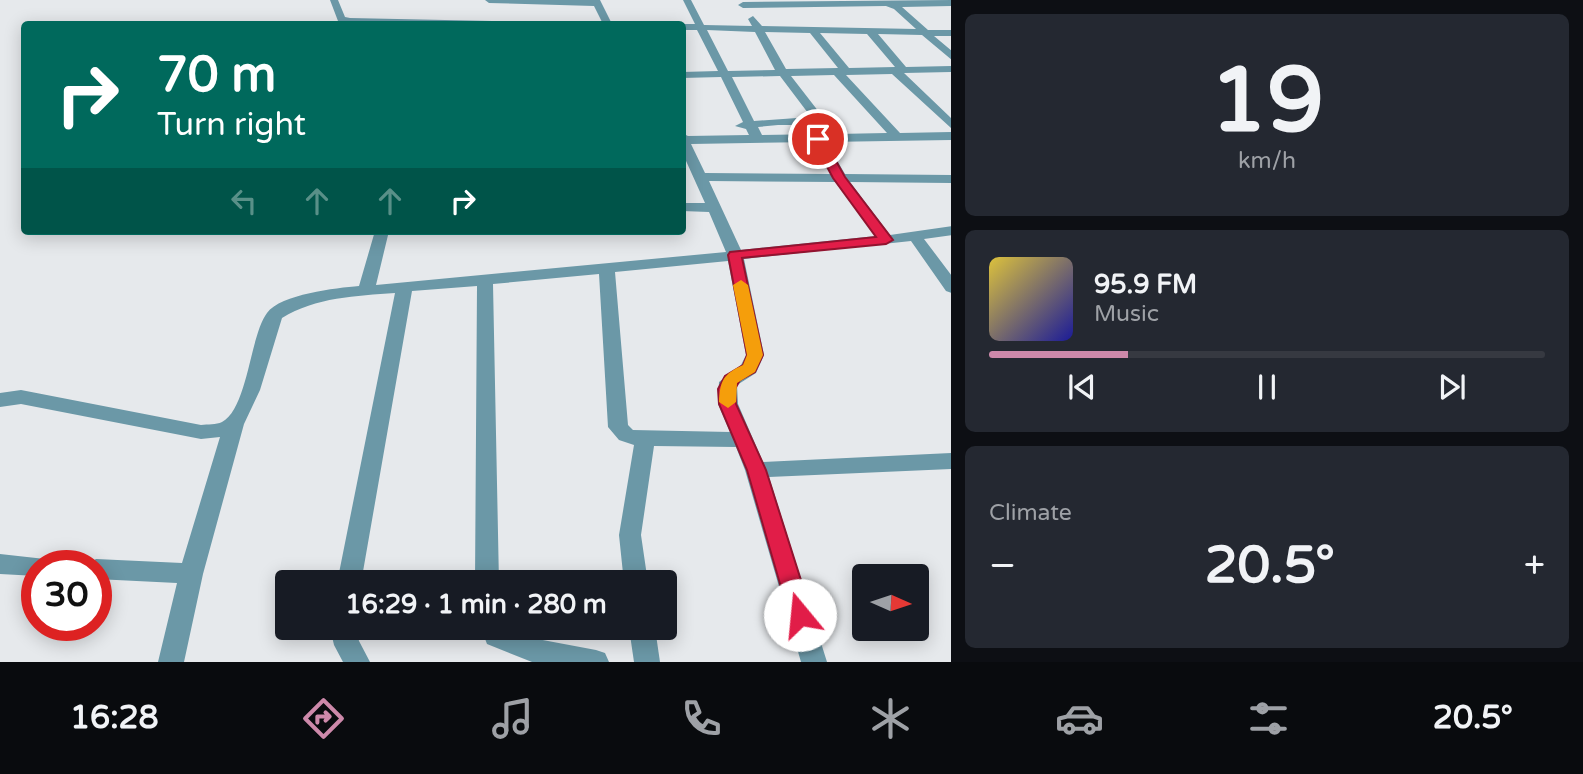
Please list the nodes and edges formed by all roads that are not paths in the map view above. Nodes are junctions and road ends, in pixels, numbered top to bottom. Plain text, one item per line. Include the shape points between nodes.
1 (334, 0) edge
2 (487, 0) edge
3 (687, 0) edge
4 (597, 2) edge
5 (741, 2) edge
6 (792, 2) edge
7 (887, 2) edge
8 (947, 3) edge
9 (814, 4) junction
10 (823, 12) dead end
11 (341, 19) junction
12 (337, 21) edge
13 (395, 21) edge
14 (478, 21) edge
15 (606, 21) edge
16 (832, 21) dead end
17 (686, 27) edge
18 (758, 27) junction
19 (700, 28) junction
20 (811, 28) junction
21 (841, 29) junction
22 (869, 30) junction
23 (925, 32) junction
24 (951, 33) edge
25 (951, 57) edge
26 (951, 69) edge
27 (898, 70) junction
28 (782, 72) junction
29 (842, 72) junction
30 (724, 74) junction
31 (686, 75) edge
32 (819, 121) junction
33 (750, 124) junction
34 (951, 126) edge
35 (686, 136) edge
36 (951, 136) edge
37 (686, 137) edge
38 (897, 137) junction
39 (757, 138) junction
40 (825, 138) junction
41 (686, 144) edge
42 (701, 177) junction
43 (840, 178) junction
44 (951, 179) edge
45 (686, 207) edge
46 (712, 208) junction
47 (951, 230) edge
48 (381, 235) edge
49 (914, 235) junction
50 (886, 240) junction
51 (735, 255) junction
52 (607, 268) junction
53 (485, 280) junction
54 (405, 285) junction
55 (951, 288) edge
56 (366, 290) junction
57 (0, 400) edge
58 (234, 423) junction
59 (645, 438) junction
60 (742, 440) junction
61 (951, 461) edge
62 (756, 470) junction
63 (0, 564) edge
64 (21, 565) edge
65 (112, 570) edge
66 (351, 570) edge
67 (487, 570) edge
68 (634, 570) edge
69 (191, 574) junction
70 (346, 640) edge
71 (504, 640) edge
72 (644, 640) edge
73 (589, 661) edge
74 (171, 662) edge
75 (357, 662) edge
76 (647, 662) edge
77 (814, 662) edge

1 - 11 street
2 - 4 street
2 - 14 street
3 - 19 street
4 - 15 street
5 - 6 street
5 - 18 street
6 - 9 street
7 - 8 street
7 - 9 street
7 - 23 street
9 - 10 street
11 - 12 street
11 - 13 street
16 - 21 street
17 - 19 street
18 - 19 street
18 - 20 street
18 - 28 street
19 - 30 street
20 - 21 street
20 - 29 street
21 - 22 street
22 - 23 street
22 - 27 street
23 - 24 street
23 - 25 street
26 - 27 street
27 - 29 street
27 - 34 street
28 - 29 street
28 - 30 street
28 - 32 street
29 - 38 street
30 - 31 street
30 - 33 street
32 - 33 street
32 - 40 street
33 - 35 street
33 - 39 street
36 - 38 street
37 - 39 street
38 - 40 street
39 - 40 street
40 - 43 street
41 - 42 street
42 - 43 street
42 - 46 street
43 - 44 street
43 - 50 street
45 - 46 street
46 - 51 street
47 - 49 street
48 - 56 street
49 - 50 street
49 - 55 street
50 - 51 street
51 - 52 street
51 - 60 street via 755,355 750,369 733,376 726,389
52 - 53 street
52 - 59 street via 618,427 626,435
53 - 54 street
53 - 67 street
54 - 56 street
54 - 66 street
56 - 58 street via 292,304 274,315
57 - 58 street via 21,397 201,432 220,431
58 - 69 street
59 - 60 street
59 - 68 street via 629,535
60 - 62 street
61 - 62 street
62 - 77 street
63 - 64 street
65 - 69 street
69 - 74 street
70 - 75 street
71 - 73 street via 551,656
72 - 76 street

